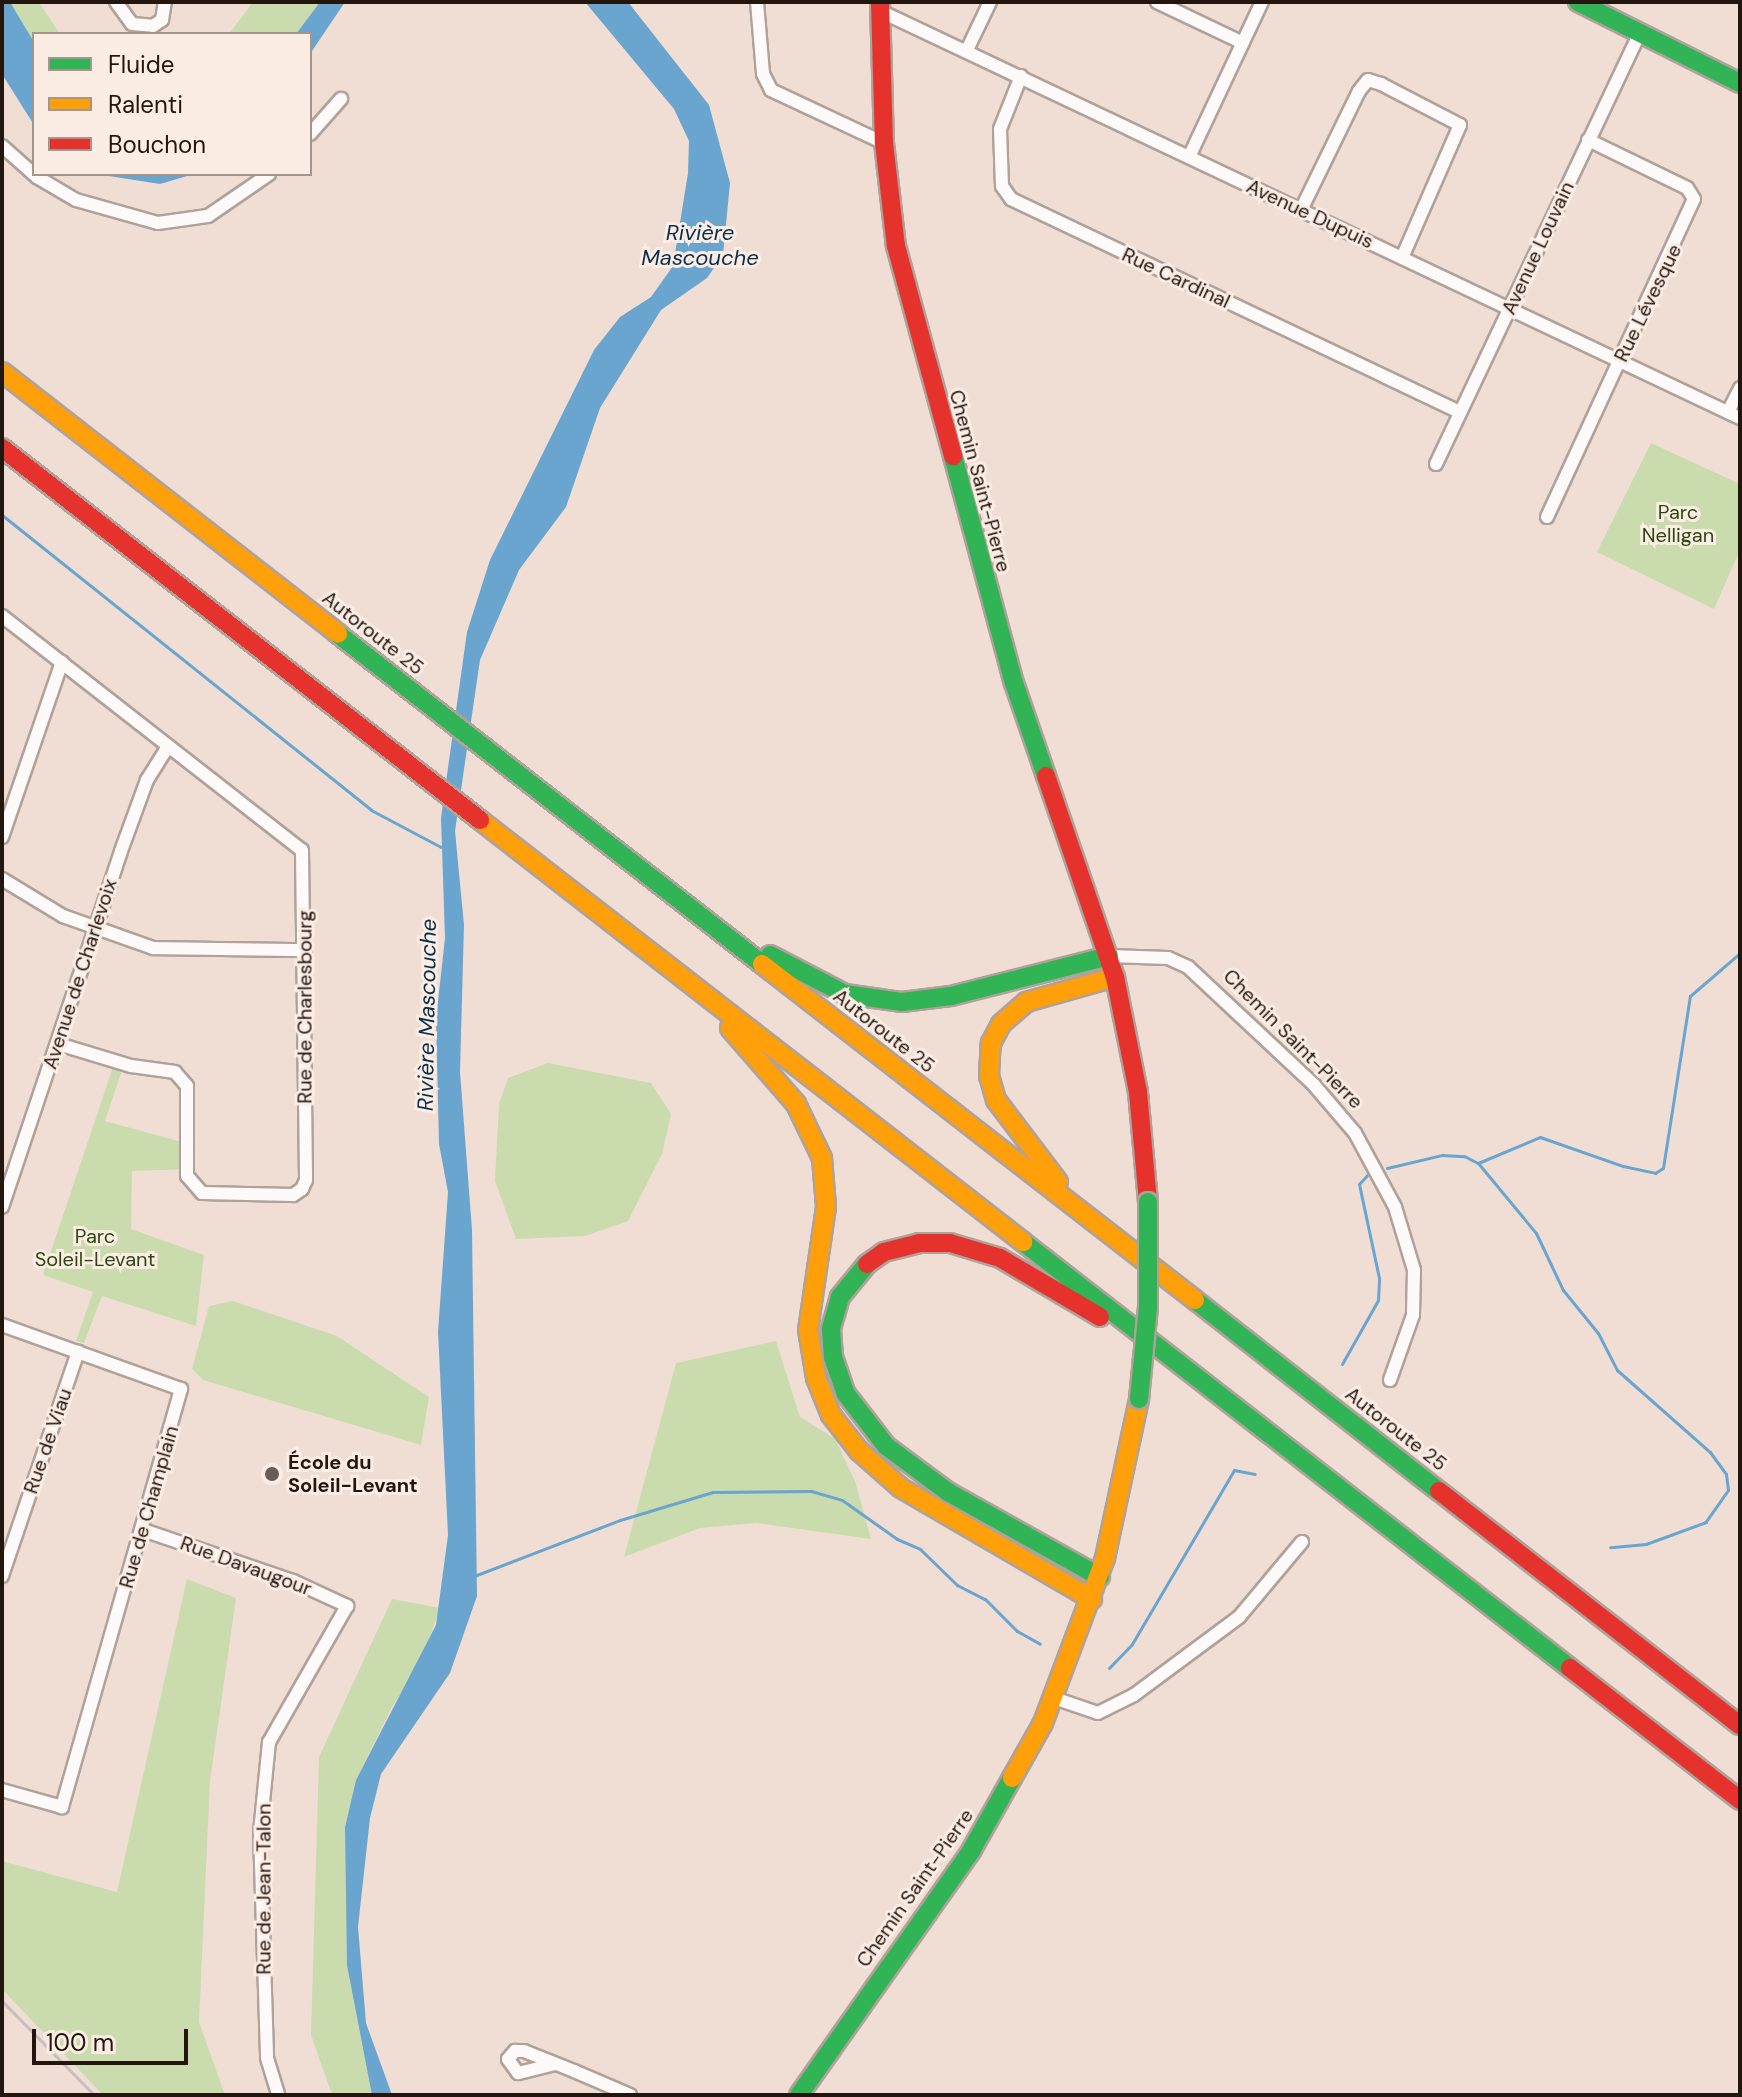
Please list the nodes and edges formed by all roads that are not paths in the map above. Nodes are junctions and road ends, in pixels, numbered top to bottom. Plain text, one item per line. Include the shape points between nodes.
1 (116, 2) edge
2 (165, 2) edge
3 (757, 2) edge
4 (990, 2) edge
5 (1157, 2) edge
6 (1262, 2) edge
7 (1578, 2) edge
8 (880, 6) edge
9 (1640, 32) junction
10 (1243, 43) junction
11 (967, 50) junction
12 (1021, 76) junction
13 (1739, 79) edge
14 (341, 99) dead end
15 (312, 132) edge
16 (1588, 140) junction
17 (884, 143) junction
18 (2, 146) edge
19 (1189, 157) junction
20 (32, 173) edge
21 (36, 176) edge
22 (266, 176) edge
23 (1301, 210) junction
24 (1402, 258) junction
25 (1510, 308) junction
26 (1621, 360) junction
27 (2, 372) edge
28 (1740, 388) edge
29 (1459, 412) junction
30 (1734, 415) edge
31 (2, 448) edge
32 (1436, 464) dead end
33 (1547, 517) dead end
34 (2, 616) edge
35 (62, 662) junction
36 (168, 746) junction
37 (2, 837) edge
38 (2, 879) edge
39 (694, 911) junction
40 (96, 929) junction
41 (305, 950) junction
42 (1109, 956) junction
43 (1132, 958) junction
44 (682, 977) junction
45 (1115, 977) junction
46 (58, 1044) junction
47 (2, 1207) edge
48 (1087, 1217) junction
49 (2, 1325) edge
50 (78, 1351) junction
51 (1181, 1365) junction
52 (1390, 1380) dead end
53 (143, 1530) junction
54 (1302, 1542) dead end
55 (2, 1576) edge
56 (1100, 1577) junction
57 (1092, 1599) junction
58 (347, 1606) joint
59 (1054, 1698) junction
60 (1740, 1725) edge
61 (2, 1790) edge
62 (1740, 1800) edge
63 (555, 2064) dead end
64 (278, 2095) edge
65 (630, 2095) edge
66 (799, 2095) edge

1 - 2 street via 132,24 153,26 162,20
3 - 17 street via 763,74 771,90
4 - 11 street
5 - 10 street
6 - 10 street
7 - 9 main road
8 - 11 street, Avenue Dupuis
8 - 17 main road, Chemin Saint-Pierre
9 - 13 main road
9 - 16 street, Avenue Louvain
10 - 19 street
11 - 12 street, Avenue Dupuis
12 - 19 street, Avenue Dupuis
12 - 29 street, Rue Cardinal via 1000,129 1002,186 1011,199
14 - 15 street
16 - 25 street, Avenue Louvain
16 - 26 street, Rue Lévesque via 1687,188 1694,199
17 - 42 main road, Chemin Saint-Pierre via 899,257 992,606
18 - 20 street
19 - 23 street, Avenue Dupuis
21 - 22 street via 76,200 158,223 208,216
23 - 24 street, Avenue Dupuis
23 - 24 street via 1359,91 1368,80 1381,84 1460,125
24 - 25 street, Avenue Dupuis
25 - 26 street, Avenue Dupuis
25 - 29 street, Avenue Louvain
26 - 30 street, Avenue Dupuis
26 - 33 street, Rue Lévesque
27 - 39 main road, Autoroute 25
28 - 30 street
29 - 32 street, Avenue Louvain
31 - 44 main road
34 - 35 street, Rue de Charlesbourg
35 - 36 street, Rue de Charlesbourg
35 - 37 street
36 - 40 street, Avenue de Charlevoix via 147,780
36 - 41 street, Rue de Charlesbourg via 302,850
38 - 40 street via 63,916
39 - 42 main road via 816,981 877,1000 939,999
39 - 48 main road, Autoroute 25
40 - 41 street via 153,948
40 - 46 street, Avenue de Charlevoix
41 - 46 street, Rue de Charlesbourg via 306,1180 293,1195 202,1193 187,1176 187,1086 175,1072 131,1066
42 - 43 street, Chemin Saint-Pierre
42 - 45 main road, Chemin Saint-Pierre
43 - 45 street
43 - 52 street, Chemin Saint-Pierre via 1168,958 1188,967 1314,1085 1355,1133 1395,1207 1414,1270 1413,1315
44 - 51 main road
44 - 57 main road via 780,1082 818,1146 826,1207 808,1341 831,1415 859,1451 901,1488
45 - 48 main road via 1026,1002 996,1031 989,1052 990,1084 1001,1109
45 - 56 main road, Chemin Saint-Pierre, bridge via 1141,1111 1148,1307 1139,1399
46 - 47 street, Avenue de Charlevoix
48 - 60 main road, Autoroute 25
49 - 50 street, Rue de Champlain
50 - 53 street, Rue de Champlain via 181,1389
50 - 55 street, Rue de Viau
51 - 56 main road via 1022,1269 950,1243 909,1244 878,1255 858,1270 837,1304 831,1329 835,1366 850,1403 877,1438 934,1484
51 - 62 main road
53 - 58 street, Rue Davaugour via 293,1581
53 - 61 street, Rue de Champlain via 62,1807
54 - 59 street via 1239,1617 1125,1701 1098,1713
56 - 57 main road, Chemin Saint-Pierre
57 - 59 main road, Chemin Saint-Pierre
58 - 64 street, Rue de Jean-Talon via 269,1742 261,1843 267,2058
59 - 66 main road, Chemin Saint-Pierre via 978,1840
63 - 65 street

